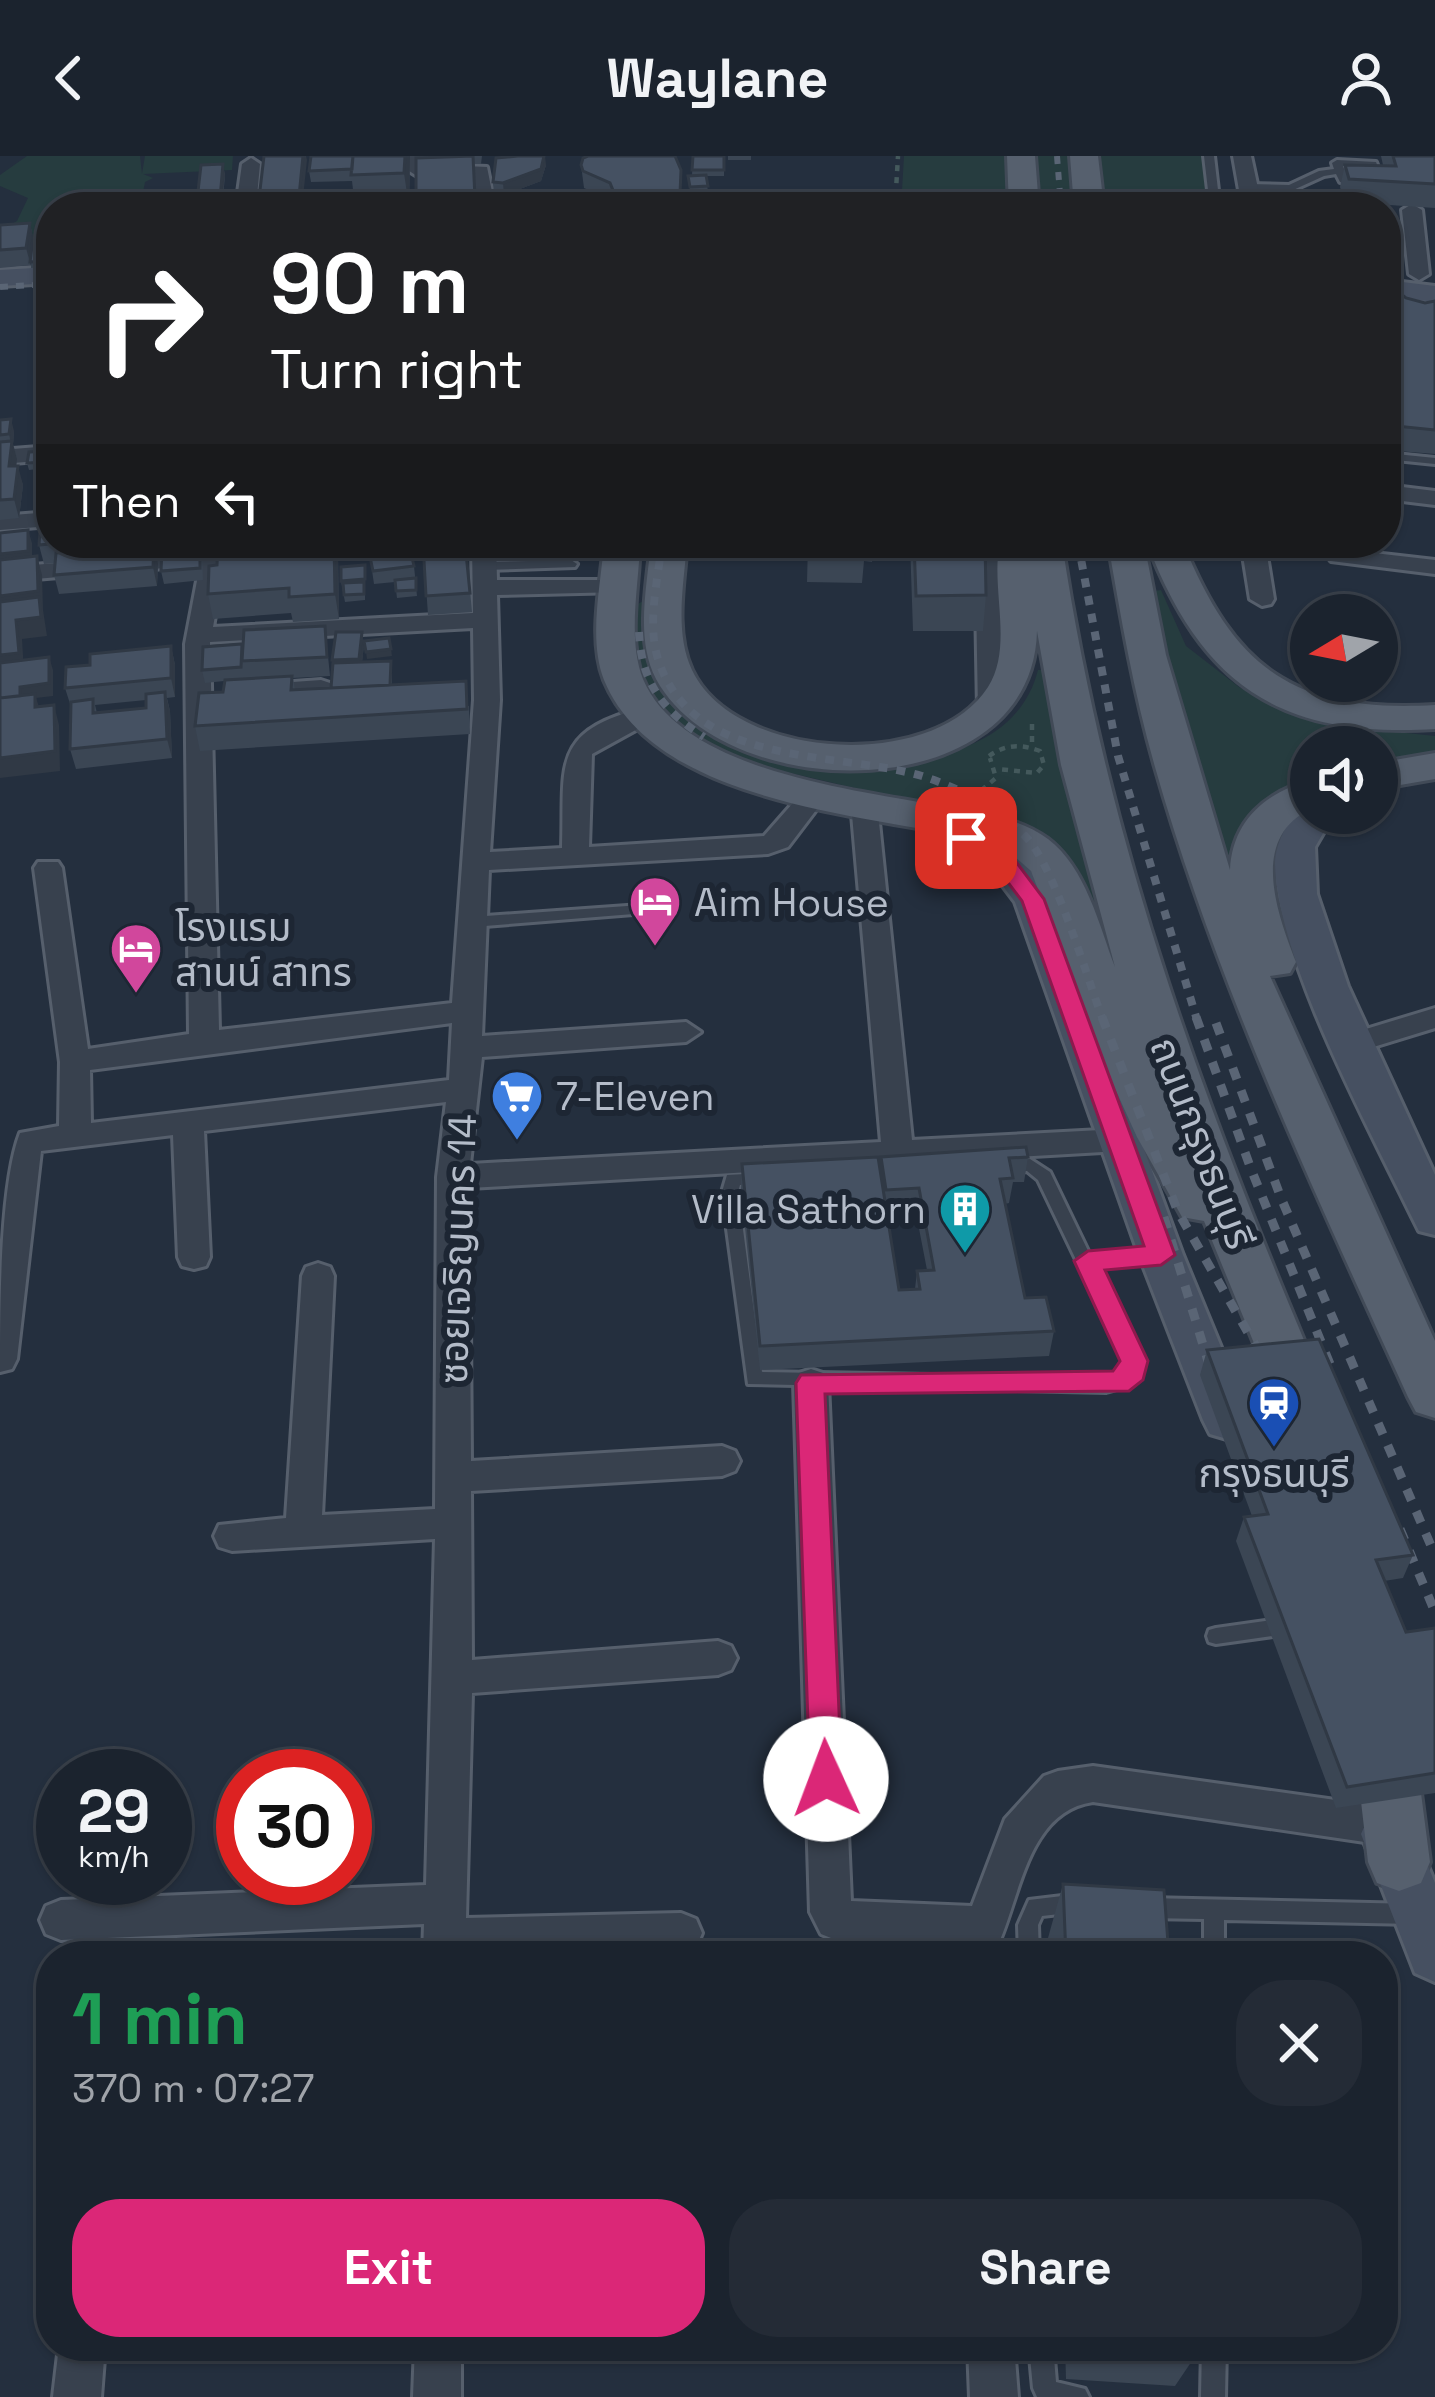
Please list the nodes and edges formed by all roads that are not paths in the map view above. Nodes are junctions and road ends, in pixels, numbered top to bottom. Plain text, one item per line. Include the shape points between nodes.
1 (414, 156) edge
2 (1021, 156) edge
3 (1084, 156) edge
4 (1209, 156) edge
5 (1242, 156) edge
6 (252, 160) edge
7 (1340, 171) dead end
8 (248, 192) edge
9 (483, 192) edge
10 (1023, 192) edge
11 (1088, 192) edge
12 (1214, 192) edge
13 (1249, 192) edge
14 (1273, 192) edge
15 (1412, 210) edge
16 (36, 276) edge
17 (0, 278) edge
18 (1430, 281) edge
19 (36, 295) edge
20 (0, 296) edge
21 (36, 454) edge
22 (0, 457) edge
23 (1401, 457) edge
24 (1435, 460) edge
25 (1401, 494) edge
26 (1435, 498) edge
27 (36, 520) edge
28 (0, 523) edge
29 (90, 558) edge
30 (218, 558) edge
31 (622, 558) edge
32 (668, 558) edge
33 (987, 558) edge
34 (1016, 558) edge
35 (1046, 558) edge
36 (1128, 558) edge
37 (1171, 558) edge
38 (1255, 558) edge
39 (1356, 558) edge
40 (572, 564) dead end
41 (1435, 567) edge
42 (0, 575) edge
43 (666, 584) junction
44 (621, 585) junction
45 (484, 591) edge
46 (1262, 598) dead end
47 (199, 635) junction
48 (342, 643) edge
49 (196, 697) junction
50 (331, 702) edge
51 (643, 716) junction
52 (1435, 717) edge
53 (982, 727) junction
54 (1429, 768) edge
55 (1398, 775) edge
56 (816, 793) junction
57 (864, 802) junction
58 (1290, 802) edge
59 (945, 813) junction
60 (1303, 834) edge
61 (575, 856) junction
62 (475, 862) junction
63 (48, 868) dead end
64 (641, 910) dead end
65 (472, 922) junction
66 (466, 1011) junction
67 (1435, 1018) edge
68 (686, 1032) dead end
69 (204, 1042) junction
70 (1354, 1043) junction
71 (468, 1047) junction
72 (75, 1061) junction
73 (463, 1089) junction
74 (188, 1121) junction
75 (75, 1134) junction
76 (1120, 1140) junction
77 (898, 1152) junction
78 (731, 1170) junction
79 (453, 1177) junction
80 (1425, 1177) edge
81 (1435, 1219) edge
82 (1161, 1255) junction
83 (194, 1257) dead end
84 (1088, 1261) junction
85 (318, 1276) dead end
86 (1269, 1321) junction
87 (0, 1359) edge
88 (1435, 1363) edge
89 (811, 1383) junction
90 (1435, 1397) edge
91 (1323, 1449) edge
92 (722, 1461) dead end
93 (1248, 1471) edge
94 (453, 1477) junction
95 (453, 1523) junction
96 (303, 1532) junction
97 (232, 1536) dead end
98 (1216, 1636) dead end
99 (718, 1658) dead end
100 (1357, 1666) edge
101 (453, 1678) junction
102 (1410, 1889) edge
103 (1099, 1905) edge
104 (1122, 1906) edge
105 (1214, 1913) junction
106 (61, 1920) dead end
107 (445, 1933) edge
108 (681, 1933) dead end
109 (1029, 1941) edge
110 (1214, 1941) edge
111 (81, 2361) edge
112 (438, 2361) edge
113 (992, 2361) edge
114 (1042, 2361) edge
115 (1214, 2361) edge
116 (77, 2397) edge
117 (437, 2397) edge
118 (994, 2397) edge
119 (1077, 2397) edge
120 (1213, 2397) edge

1 - 9 street via 417,170 480,171
2 - 10 main road
3 - 11 main road
4 - 12 lane
5 - 13 street
6 - 8 street
7 - 14 lane
15 - 18 street
16 - 17 main road
19 - 20 main road
21 - 22 street
23 - 24 lane
25 - 26 street
27 - 28 street
29 - 42 street
30 - 47 street
31 - 44 main road
32 - 43 main road
33 - 53 street
34 - 53 main road via 1015,666
35 - 86 main road, ถนนกรุงธนบุรี via 1104,857
36 - 90 main road via 1140,633 1194,833 1333,1178
37 - 52 main road via 1215,643 1273,688 1364,716
38 - 46 street
39 - 41 street
40 - 45 lane
43 - 44 main road
43 - 53 main road via 676,678 716,719 762,741 824,757 890,756
44 - 45 street
44 - 51 main road via 622,676
45 - 47 street
45 - 48 street
45 - 62 street, ซอยเจริญนคร 14 via 470,701
47 - 49 street
49 - 50 street
49 - 69 street
51 - 56 main road via 720,765
51 - 61 street via 578,753
54 - 55 main road
56 - 57 main road
56 - 61 street via 768,845
57 - 59 main road
57 - 77 street
58 - 88 main road via 1261,823 1252,845 1257,905
59 - 76 main road, ถนนกรุงธนบุรี via 1006,864 1033,899
59 - 86 main road via 1020,841 1058,878 1161,1137
60 - 70 main road via 1293,864 1297,894
61 - 62 street
62 - 65 street, ซอยเจริญนคร 14
63 - 72 street
64 - 65 lane
65 - 66 street, ซอยเจริญนคร 14
66 - 69 street
66 - 71 street, ซอยเจริญนคร 14
67 - 70 street
68 - 71 street
69 - 72 street
70 - 80 main road
71 - 73 street, ซอยเจริญนคร 14
72 - 75 street
73 - 74 street
73 - 79 street, ซอยเจริญนคร 14
74 - 75 street
74 - 83 street
75 - 87 street via 31,1141 23,1153
76 - 77 street
76 - 82 main road, ถนนกรุงธนบุรี
77 - 78 street
78 - 79 street
78 - 84 lane via 1030,1165 1044,1176
78 - 89 lane via 753,1377
79 - 94 street, ซอยเจริญนคร 14
80 - 81 main road
82 - 84 lane
82 - 93 main road, ถนนกรุงธนบุรี
84 - 89 lane via 1134,1361 1125,1380
85 - 96 street
86 - 91 main road, ถนนกรุงธนบุรี
89 - 102 street via 836,1920 985,1926 1018,1832 1058,1789 1093,1784
92 - 94 street
94 - 95 street, ซอยเจริญนคร 14
95 - 96 street
95 - 101 street, ซอยเจริญนคร 14
96 - 97 street
98 - 100 lane
99 - 101 street
100 - 102 main road
101 - 107 street, ซอยเจริญนคร 14
102 - 105 lane
103 - 109 lane via 1036,1906
104 - 105 lane
105 - 110 lane
106 - 107 street
107 - 108 street
111 - 116 street
112 - 117 street
113 - 118 street
114 - 119 lane via 1049,2393
115 - 120 lane

